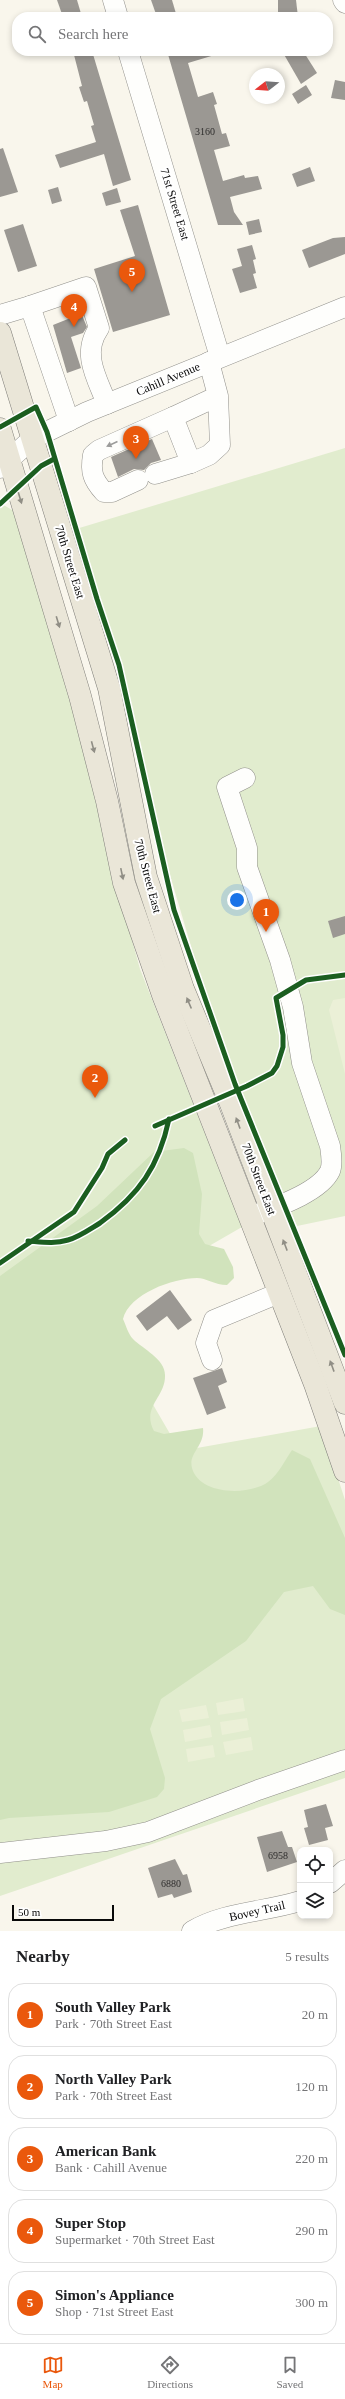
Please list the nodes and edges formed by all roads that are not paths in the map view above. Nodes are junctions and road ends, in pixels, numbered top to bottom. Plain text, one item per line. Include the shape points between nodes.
1 (113, 0) edge
2 (343, 0) edge
3 (345, 2) edge
4 (117, 12) edge
5 (129, 56) edge
6 (30, 306) junction
7 (345, 307) edge
8 (0, 315) edge
9 (0, 333) edge
10 (215, 359) junction
11 (218, 396) junction
12 (107, 404) junction
13 (173, 417) junction
14 (70, 421) junction
15 (0, 429) edge
16 (32, 439) junction
17 (191, 463) junction
18 (5, 464) edge
19 (245, 778) dead end
20 (271, 1209) junction
21 (250, 1218) junction
22 (279, 1293) junction
23 (212, 1360) dead end
24 (345, 1403) edge
25 (345, 1471) edge
26 (345, 1760) edge
27 (0, 1853) edge
28 (345, 1870) edge
29 (333, 1880) edge
30 (297, 1902) edge
31 (192, 1931) edge

1 - 4 street
2 - 3 street
5 - 10 street, 71st Street East
6 - 8 street
6 - 12 street via 86,287 99,328 92,338 89,355
6 - 14 street
7 - 10 street, Cahill Avenue
9 - 16 main road, 70th Street East
10 - 11 street, 71st Street East
10 - 12 street, Cahill Avenue
11 - 13 street
11 - 17 street, 71st Street East via 220,445 209,456
12 - 14 street, Cahill Avenue
13 - 17 street
13 -> 17 street, 71st Street East via 92,455 91,469 95,483 104,492 112,492 146,477
14 - 16 street, Cahill Avenue
15 - 18 main road, 70th Street East
16 - 18 street, Cahill Avenue
20 -> 16 main road, 70th Street East via 183,989 146,876 109,688
18 -> 21 main road, 70th Street East via 80,696 107,801 124,883 163,995
19 - 20 street via 227,787 246,848 247,867 289,990 302,1062 330,1146 330,1170 324,1179 304,1193
20 - 21 street
24 -> 20 main road, 70th Street East
21 - 22 main road, 70th Street East
22 - 23 street via 214,1320 206,1343
22 - 25 main road, 70th Street East
26 - 27 street via 148,1832 106,1841
28 - 29 street
30 - 31 street, Bovey Trail via 214,1921

